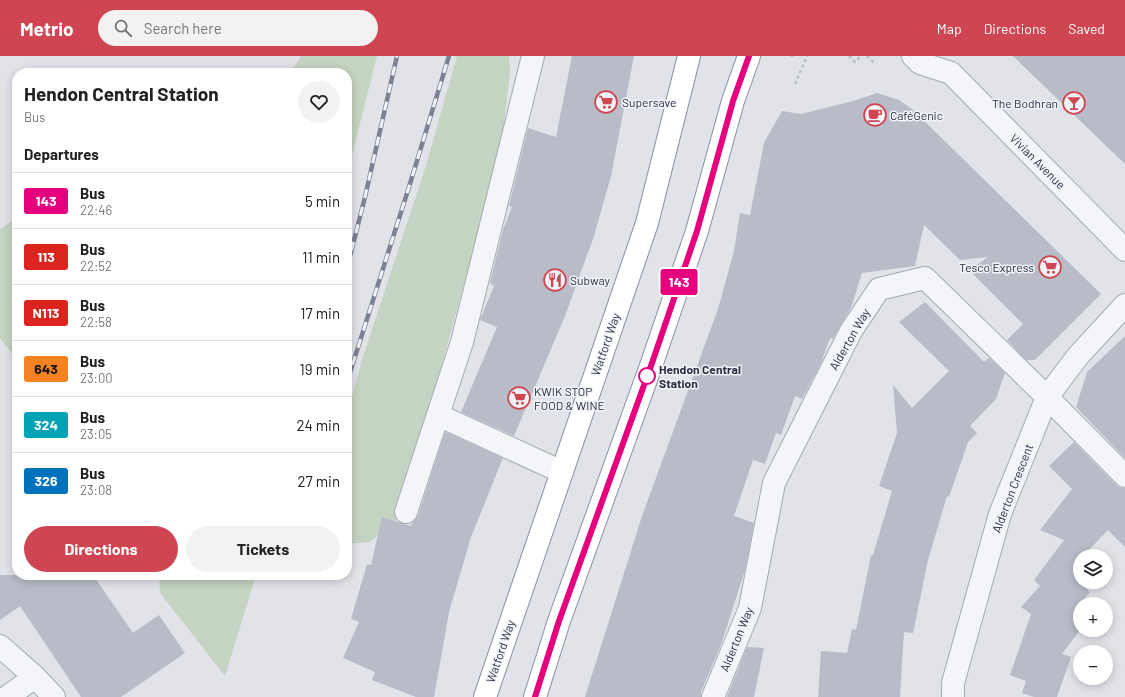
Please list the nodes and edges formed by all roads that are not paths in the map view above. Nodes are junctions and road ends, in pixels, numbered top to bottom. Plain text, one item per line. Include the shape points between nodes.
1 (533, 56) edge
2 (689, 56) edge
3 (749, 56) edge
4 (913, 56) edge
5 (950, 65) edge
6 (1125, 250) edge
7 (1125, 305) edge
8 (1047, 397) junction
9 (438, 416) junction
10 (562, 472) junction
11 (1125, 476) edge
12 (406, 512) dead end
13 (0, 646) edge
14 (35, 677) junction
15 (7, 697) edge
16 (54, 697) edge
17 (484, 697) edge
18 (535, 697) edge
19 (713, 697) edge
20 (953, 697) edge

1 - 9 street via 462,342
2 - 10 highway, Watford Way via 647,223
3 - 18 highway via 733,101 697,231 559,621
4 - 5 street, Vivian Avenue via 920,63
5 - 6 street, Vivian Avenue
7 - 8 street, Alderton Crescent via 1078,356
8 - 11 street, Alderton Way
8 - 19 street, Alderton Way via 925,278 879,289 851,331 774,482 750,608
8 - 20 street, Alderton Crescent via 1000,514 953,683
9 - 10 street
9 - 12 street
10 - 17 highway, Watford Way
13 - 14 street
14 - 15 street
14 - 16 street

